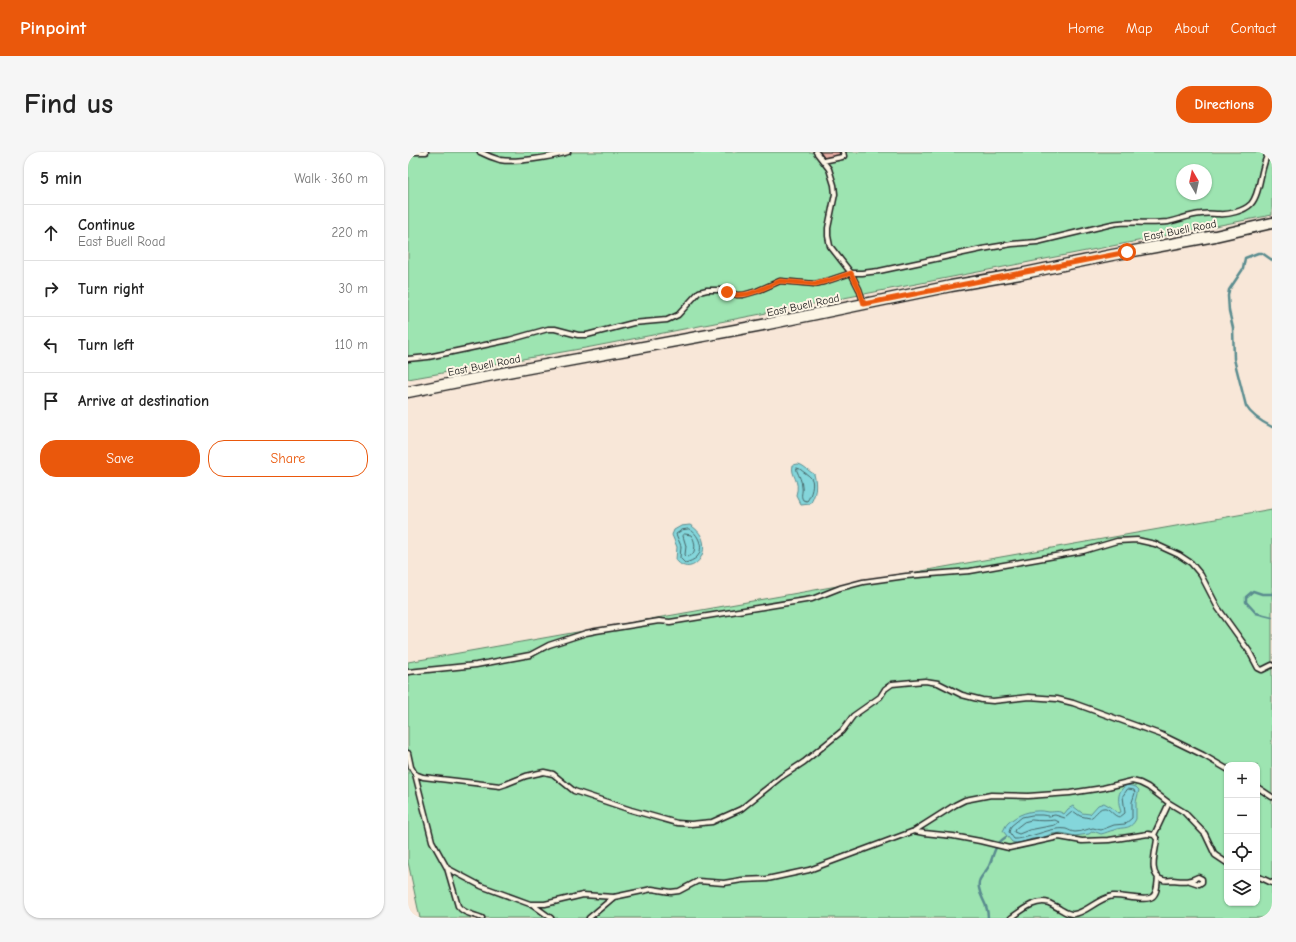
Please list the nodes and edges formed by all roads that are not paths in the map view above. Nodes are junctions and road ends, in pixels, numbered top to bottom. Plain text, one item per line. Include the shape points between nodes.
1 (411, 152) edge
2 (426, 152) edge
3 (480, 152) edge
4 (568, 152) edge
5 (816, 152) edge
6 (843, 152) edge
7 (1268, 152) edge
8 (823, 161) junction
9 (1272, 223) edge
10 (851, 273) junction
11 (864, 304) junction
12 (408, 359) edge
13 (408, 392) edge
14 (1272, 665) edge
15 (408, 672) edge
16 (408, 753) edge
17 (1224, 767) edge
18 (415, 774) junction
19 (1260, 789) edge
20 (1272, 797) edge
21 (1169, 803) junction
22 (914, 830) junction
23 (1154, 835) junction
24 (1224, 861) edge
25 (447, 868) junction
26 (1158, 877) junction
27 (1260, 877) edge
28 (1190, 881) dead end
29 (1272, 883) edge
30 (614, 897) junction
31 (530, 904) junction
32 (482, 918) edge
33 (551, 918) edge
34 (589, 918) edge
35 (1011, 918) edge

1 - 2 lane
3 - 4 lane via 501,160 515,161
5 - 8 lane
6 - 8 lane via 842,157
7 - 10 lane via 1254,200 1247,208 1241,210 1199,214 1169,222 1121,223 1037,242 982,249 879,271
8 - 10 lane via 829,169 835,194 828,228 830,246
9 - 11 street, East Buell Road
10 - 11 lane
10 - 12 lane via 815,284 780,281 742,295 723,290 703,290 675,317 628,324 594,335 578,335 548,329 509,340
11 - 13 street, East Buell Road
14 - 15 lane via 1262,670 1258,668 1191,563 1155,544 1127,540 990,568 863,582 812,598 777,605 596,631 554,642 530,655 476,665
16 - 18 lane
17 - 18 lane via 1162,735 1073,703 1029,697 982,700 962,695 938,683 925,681 892,684 880,697 853,716 842,731 804,762 741,809 712,822 677,823 636,812 574,791 553,774 544,772 500,786
18 - 25 lane via 432,841
19 - 20 lane
21 - 22 lane via 1148,787 1132,781 1103,788 1047,795 991,795 955,805
21 - 23 lane
21 - 24 lane via 1191,818 1205,834 1215,855
22 - 23 lane via 924,834 953,836 1009,848 1059,837 1082,841
22 - 30 lane via 809,870 767,880 724,883 698,881 679,891 652,889
23 - 26 lane via 1157,839 1154,870
25 - 31 lane via 481,886
25 - 32 lane via 458,906 467,914
26 - 28 lane via 1163,880
26 - 35 lane via 1155,894 1147,899 1110,896 1072,915 1049,903 1041,902 1028,906
27 - 29 lane
30 - 31 lane via 583,895 545,904
30 - 34 lane
31 - 33 lane

